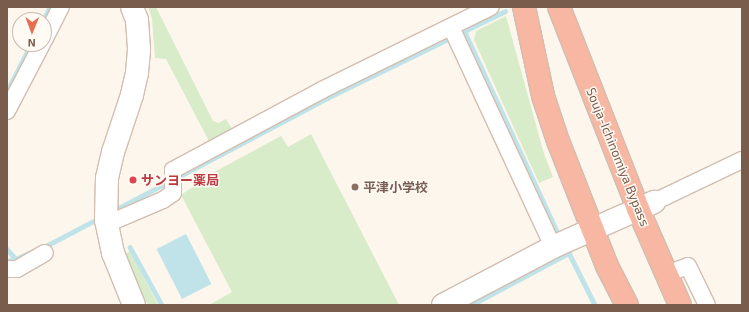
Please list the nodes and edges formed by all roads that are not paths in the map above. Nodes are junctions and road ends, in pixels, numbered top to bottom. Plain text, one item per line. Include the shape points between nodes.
1 (61, 7) edge
2 (132, 7) edge
3 (491, 7) edge
4 (524, 7) edge
5 (559, 7) edge
6 (52, 24) edge
7 (454, 32) junction
8 (38, 52) edge
9 (7, 111) edge
10 (742, 160) edge
11 (646, 206) junction
12 (106, 216) junction
13 (593, 229) junction
14 (560, 244) junction
15 (46, 253) dead end
16 (7, 269) edge
17 (667, 274) junction
18 (134, 305) edge
19 (443, 305) edge
20 (627, 305) edge
21 (680, 305) edge
22 (707, 305) edge

1 - 6 street
2 - 12 main road via 137,20 137,73 107,178
3 - 7 street
4 - 13 highway via 543,96
5 - 11 highway, Souja-Ichinomiya Bypass
7 - 12 street via 322,90 173,170 173,193 163,200
7 - 14 street
8 - 9 street
10 - 11 street
11 - 13 main road
11 - 17 highway, Souja-Ichinomiya Bypass
12 - 18 main road via 113,254
13 - 14 main road
13 - 20 highway via 607,266
14 - 19 main road
15 - 16 street via 17,269
17 - 21 highway, Souja-Ichinomiya Bypass
17 - 22 street via 688,266

